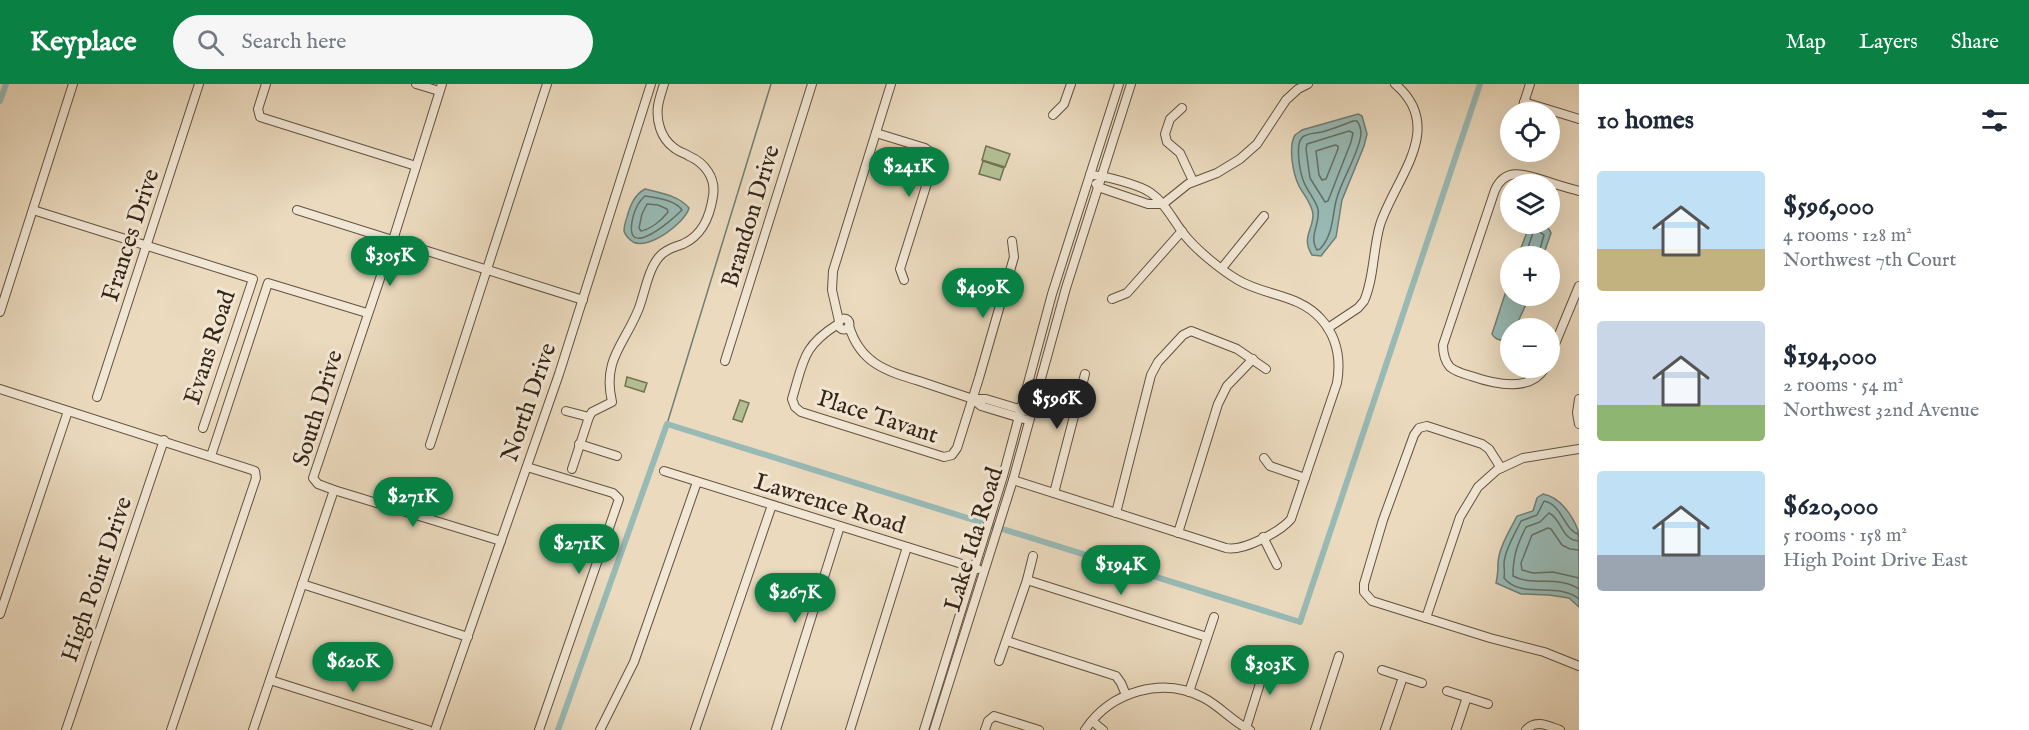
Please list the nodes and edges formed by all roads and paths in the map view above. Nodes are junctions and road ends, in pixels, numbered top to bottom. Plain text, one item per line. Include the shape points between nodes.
1 (73, 84) edge
2 (199, 84) edge
3 (266, 84) edge
4 (416, 84) edge
5 (547, 84) edge
6 (651, 84) edge
7 (664, 84) edge
8 (812, 84) edge
9 (891, 84) edge
10 (1071, 84) edge
11 (1119, 84) edge
12 (1131, 84) edge
13 (1308, 84) edge
14 (1395, 84) edge
15 (1530, 84) edge
16 (441, 88) edge
17 (1524, 102) edge
18 (1182, 108) dead end
19 (1560, 113) edge
20 (1053, 115) dead end
21 (1579, 119) edge
22 (876, 133) junction
23 (416, 166) junction
24 (1090, 175) junction
25 (1101, 175) junction
26 (1193, 181) junction
27 (1098, 187) junction
28 (1579, 191) edge
29 (1162, 204) junction
30 (33, 210) junction
31 (297, 210) dead end
32 (1264, 216) dead end
33 (1182, 231) junction
34 (393, 240) junction
35 (1012, 240) dead end
36 (147, 246) junction
37 (1222, 268) junction
38 (488, 270) junction
39 (904, 280) dead end
40 (1579, 286) edge
41 (1112, 299) dead end
42 (583, 300) junction
43 (0, 312) edge
44 (367, 314) junction
45 (844, 326) junction
46 (1328, 328) junction
47 (1560, 332) edge
48 (1252, 359) junction
49 (725, 361) dead end
50 (1266, 369) dead end
51 (1084, 374) dead end
52 (1534, 378) edge
53 (0, 389) edge
54 (97, 398) dead end
55 (973, 399) junction
56 (1579, 399) edge
57 (68, 411) junction
58 (566, 411) dead end
59 (1020, 414) junction
60 (589, 417) junction
61 (1031, 417) junction
62 (1579, 424) edge
63 (203, 428) dead end
64 (164, 440) junction
65 (579, 444) junction
66 (430, 445) dead end
67 (1579, 449) edge
68 (211, 456) junction
69 (617, 456) dead end
70 (1264, 458) dead end
71 (527, 467) junction
72 (1501, 468) junction
73 (572, 469) dead end
74 (664, 471) dead end
75 (1305, 478) junction
76 (1013, 480) junction
77 (697, 482) junction
78 (334, 490) junction
79 (1054, 493) junction
80 (772, 505) junction
81 (1116, 513) junction
82 (840, 526) junction
83 (1178, 533) junction
84 (1263, 537) junction
85 (501, 541) junction
86 (907, 547) junction
87 (1033, 556) dead end
88 (1277, 565) dead end
89 (974, 568) junction
90 (984, 571) junction
91 (1027, 580) junction
92 (302, 584) junction
93 (0, 614) edge
94 (1214, 617) dead end
95 (1426, 618) junction
96 (468, 637) junction
97 (1207, 637) junction
98 (1007, 641) junction
99 (1269, 655) dead end
100 (1339, 656) dead end
101 (999, 661) dead end
102 (1579, 666) edge
103 (1382, 670) dead end
104 (1403, 676) junction
105 (270, 680) junction
106 (1422, 683) dead end
107 (1447, 691) dead end
108 (1189, 692) junction
109 (1126, 695) junction
110 (1467, 697) junction
111 (1488, 704) dead end
112 (1092, 721) junction
113 (1530, 727) edge
114 (1248, 729) edge
115 (66, 730) edge
116 (171, 730) edge
117 (253, 730) edge
118 (429, 730) edge
119 (435, 730) edge
120 (539, 730) edge
121 (600, 730) edge
122 (694, 730) edge
123 (776, 730) edge
124 (850, 730) edge
125 (924, 730) edge
126 (934, 730) edge
127 (985, 730) edge
128 (1039, 730) edge
129 (1085, 730) edge
130 (1102, 730) edge
131 (1315, 730) edge
132 (1385, 730) edge
133 (1456, 730) edge
134 (1560, 730) edge

1 - 30 street
2 - 36 street, Frances Drive
3 - 23 street via 258,109 260,117
4 - 16 street
5 - 38 street
6 - 42 street, North Drive
7 - 60 street via 658,105 661,131 673,148 708,171 714,192 712,202 699,232 664,252 655,263 638,310 613,360 609,390 612,402
8 - 49 street, Brandon Drive
9 - 22 street
10 - 20 street via 1064,104
11 - 24 street, Lake Ida Road
12 - 25 street, Lake Ida Road
13 - 26 street via 1286,100 1261,138 1240,159
14 - 46 street via 1415,112 1417,145 1380,225 1364,301
15 - 17 street
16 - 23 street, South Drive
18 - 26 street via 1170,119 1165,134 1167,142 1180,153
19 - 21 street
22 - 39 street via 925,148 934,161 900,269
22 - 45 street via 832,271 832,290
23 - 34 street, South Drive
24 - 25 street
24 - 27 street
24 - 59 street, Lake Ida Road via 1052,294
25 - 27 street, Lake Ida Road
25 - 29 street via 1150,192
26 - 29 street
27 - 29 street via 1148,204
27 - 61 street, Lake Ida Road
28 - 52 street via 1522,174 1509,175 1499,183 1443,345 1452,368 1496,384
29 - 33 street
30 - 36 street
30 - 43 street
31 - 34 street
32 - 37 street
33 - 37 street
33 - 41 street via 1126,293
34 - 38 street
34 - 44 street, South Drive
35 - 55 street via 1014,257
36 - 54 street, Frances Drive
36 - 63 street, Evans Road via 253,279
37 - 46 street via 1242,282 1304,305
38 - 42 street
38 - 66 street
40 - 47 street
42 - 71 street, North Drive
44 - 68 street via 268,283
44 - 78 street, South Drive via 313,474 314,482
45 - 55 street via 863,353 884,370
45 - 55 street, Place Tavant via 817,338 808,351 792,399 801,412 944,457 957,448
46 - 75 street via 1338,355 1339,374
48 - 50 street
48 - 81 street via 1237,349 1187,332 1158,362 1151,375
48 - 83 street via 1227,386 1218,404
51 - 79 street
53 - 57 street
55 - 59 street via 986,399
56 - 62 street
57 - 64 street
57 - 93 street
58 - 60 street
59 - 61 street
59 - 89 street, Lake Ida Road
60 - 65 street
61 - 76 street, Lake Ida Road
64 - 68 street
64 - 115 street, High Point Drive
65 - 69 street
65 - 73 street
67 - 72 street via 1535,454
68 - 116 street via 252,469 257,475
70 - 75 street via 1270,466
71 - 85 street, North Drive
71 - 120 street via 614,494 619,500
72 - 95 street via 1478,487 1464,509
72 - 95 street via 1482,444 1426,426 1414,435 1364,584 1366,596 1372,601
74 - 77 street, Lawrence Road
75 - 84 street via 1291,519
76 - 79 street
76 - 90 street, Lake Ida Road
77 - 80 street, Lawrence Road
77 - 121 street via 634,662
78 - 85 street
78 - 92 street, South Drive
79 - 81 street
80 - 82 street, Lawrence Road
80 - 122 street
81 - 83 street
82 - 86 street, Lawrence Road
82 - 123 street
83 - 84 street via 1230,549 1243,548
84 - 88 street
85 - 96 street, North Drive
86 - 89 street, Lawrence Road
86 - 124 street
87 - 91 street
89 - 90 street, Lawrence Road
89 - 125 street, Lake Ida Road
90 - 126 street, Lake Ida Road
91 - 97 street
91 - 98 street
92 - 96 street
92 - 105 street, South Drive
94 - 97 street
95 - 102 street
96 - 119 street, North Drive
97 - 108 street
98 - 101 street
98 - 109 street via 1116,676
99 - 114 street
100 - 131 street
103 - 104 street
104 - 106 street
104 - 132 street
105 - 117 street, South Drive
105 - 118 street
107 - 110 street
108 - 109 street via 1152,688
108 - 114 street via 1216,705
109 - 112 street via 1105,707
110 - 111 street
110 - 133 street
112 - 129 street
112 - 130 street
113 - 134 street via 1541,724
127 - 128 street via 994,716

